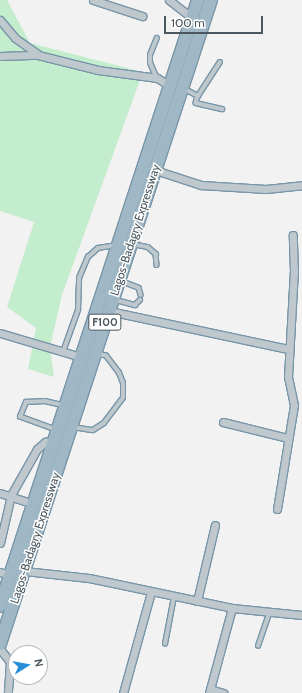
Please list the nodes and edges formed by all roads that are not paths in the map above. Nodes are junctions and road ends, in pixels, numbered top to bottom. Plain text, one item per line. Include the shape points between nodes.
1 (93, 0) edge
2 (198, 0) edge
3 (211, 0) edge
4 (171, 1) edge
5 (142, 16) dead end
6 (192, 18) junction
7 (0, 20) edge
8 (157, 38) dead end
9 (38, 55) junction
10 (0, 56) edge
11 (220, 62) dead end
12 (157, 78) junction
13 (170, 85) junction
14 (182, 87) junction
15 (198, 96) junction
16 (222, 108) dead end
17 (148, 168) junction
18 (302, 185) edge
19 (293, 235) dead end
20 (129, 244) junction
21 (117, 245) junction
22 (157, 265) dead end
23 (298, 271) edge
24 (120, 281) junction
25 (141, 295) dead end
26 (112, 299) junction
27 (140, 300) dead end
28 (109, 311) junction
29 (0, 333) edge
30 (288, 348) junction
31 (63, 352) junction
32 (94, 353) junction
33 (81, 357) junction
34 (65, 405) junction
35 (223, 422) dead end
36 (70, 427) junction
37 (55, 436) junction
38 (287, 438) junction
39 (0, 493) edge
40 (11, 495) junction
41 (33, 504) junction
42 (276, 509) dead end
43 (215, 525) dead end
44 (0, 543) edge
45 (25, 571) junction
46 (5, 573) edge
47 (151, 592) junction
48 (174, 597) junction
49 (197, 601) junction
50 (0, 606) edge
51 (232, 608) junction
52 (269, 614) junction
53 (302, 615) edge
54 (0, 644) edge
55 (165, 644) dead end
56 (258, 646) dead end
57 (0, 649) edge
58 (210, 691) edge
59 (8, 693) edge
60 (122, 693) edge
61 (223, 693) edge

1 - 5 street
2 - 6 highway, Lagos-Badagry Expressway / F100
3 - 14 highway, Lagos-Badagry Expressway / F100
4 - 6 street
6 - 13 highway, Lagos-Badagry Expressway / F100
7 - 9 street via 15,38
8 - 12 lane via 150,63
9 - 10 street
9 - 12 street via 98,70
11 - 15 lane
12 - 13 street
13 - 17 highway, Lagos-Badagry Expressway / F100
14 - 15 lane
14 - 17 highway, Lagos-Badagry Expressway / F100
15 - 16 lane via 196,103
17 - 18 street via 201,185 266,188
17 - 20 highway, Lagos-Badagry Expressway / F100
17 - 21 highway, Lagos-Badagry Expressway / F100
19 - 23 street
20 - 22 lane via 148,247 156,254
20 - 24 highway, Lagos-Badagry Expressway / F100
21 - 31 lane via 98,248 88,257 79,278 78,310
21 - 33 highway, Lagos-Badagry Expressway / F100
23 - 30 street
24 - 25 lane via 139,288
24 - 26 highway, Lagos-Badagry Expressway / F100
26 - 27 lane via 135,305
26 - 28 highway, Lagos-Badagry Expressway / F100
28 - 30 street
28 - 32 highway, Lagos-Badagry Expressway / F100
29 - 31 street
30 - 38 street via 288,377 294,405
31 - 33 street
32 - 36 highway, Lagos-Badagry Expressway / F100
32 - 36 lane via 106,356 119,373 124,390 123,398 104,423 93,430
33 - 34 highway, Lagos-Badagry Expressway / F100
34 - 37 highway, Lagos-Badagry Expressway / F100
34 - 37 lane via 45,401 26,402 20,417
35 - 38 street
36 - 45 highway, Lagos-Badagry Expressway / F100
37 - 40 street via 38,449
37 - 41 highway, Lagos-Badagry Expressway / F100
38 - 42 street
39 - 40 street
40 - 41 street
40 - 44 street
41 - 46 highway, Lagos-Badagry Expressway / F100
43 - 49 street
45 - 47 street via 88,578
45 - 54 highway, Lagos-Badagry Expressway / F100
46 - 50 highway, Lagos-Badagry Expressway / F100
47 - 48 street
47 - 60 street
48 - 49 street
48 - 55 lane
49 - 51 street
51 - 52 street
51 - 58 street
52 - 53 street
52 - 56 lane
57 - 59 street via 10,662
58 - 61 street

